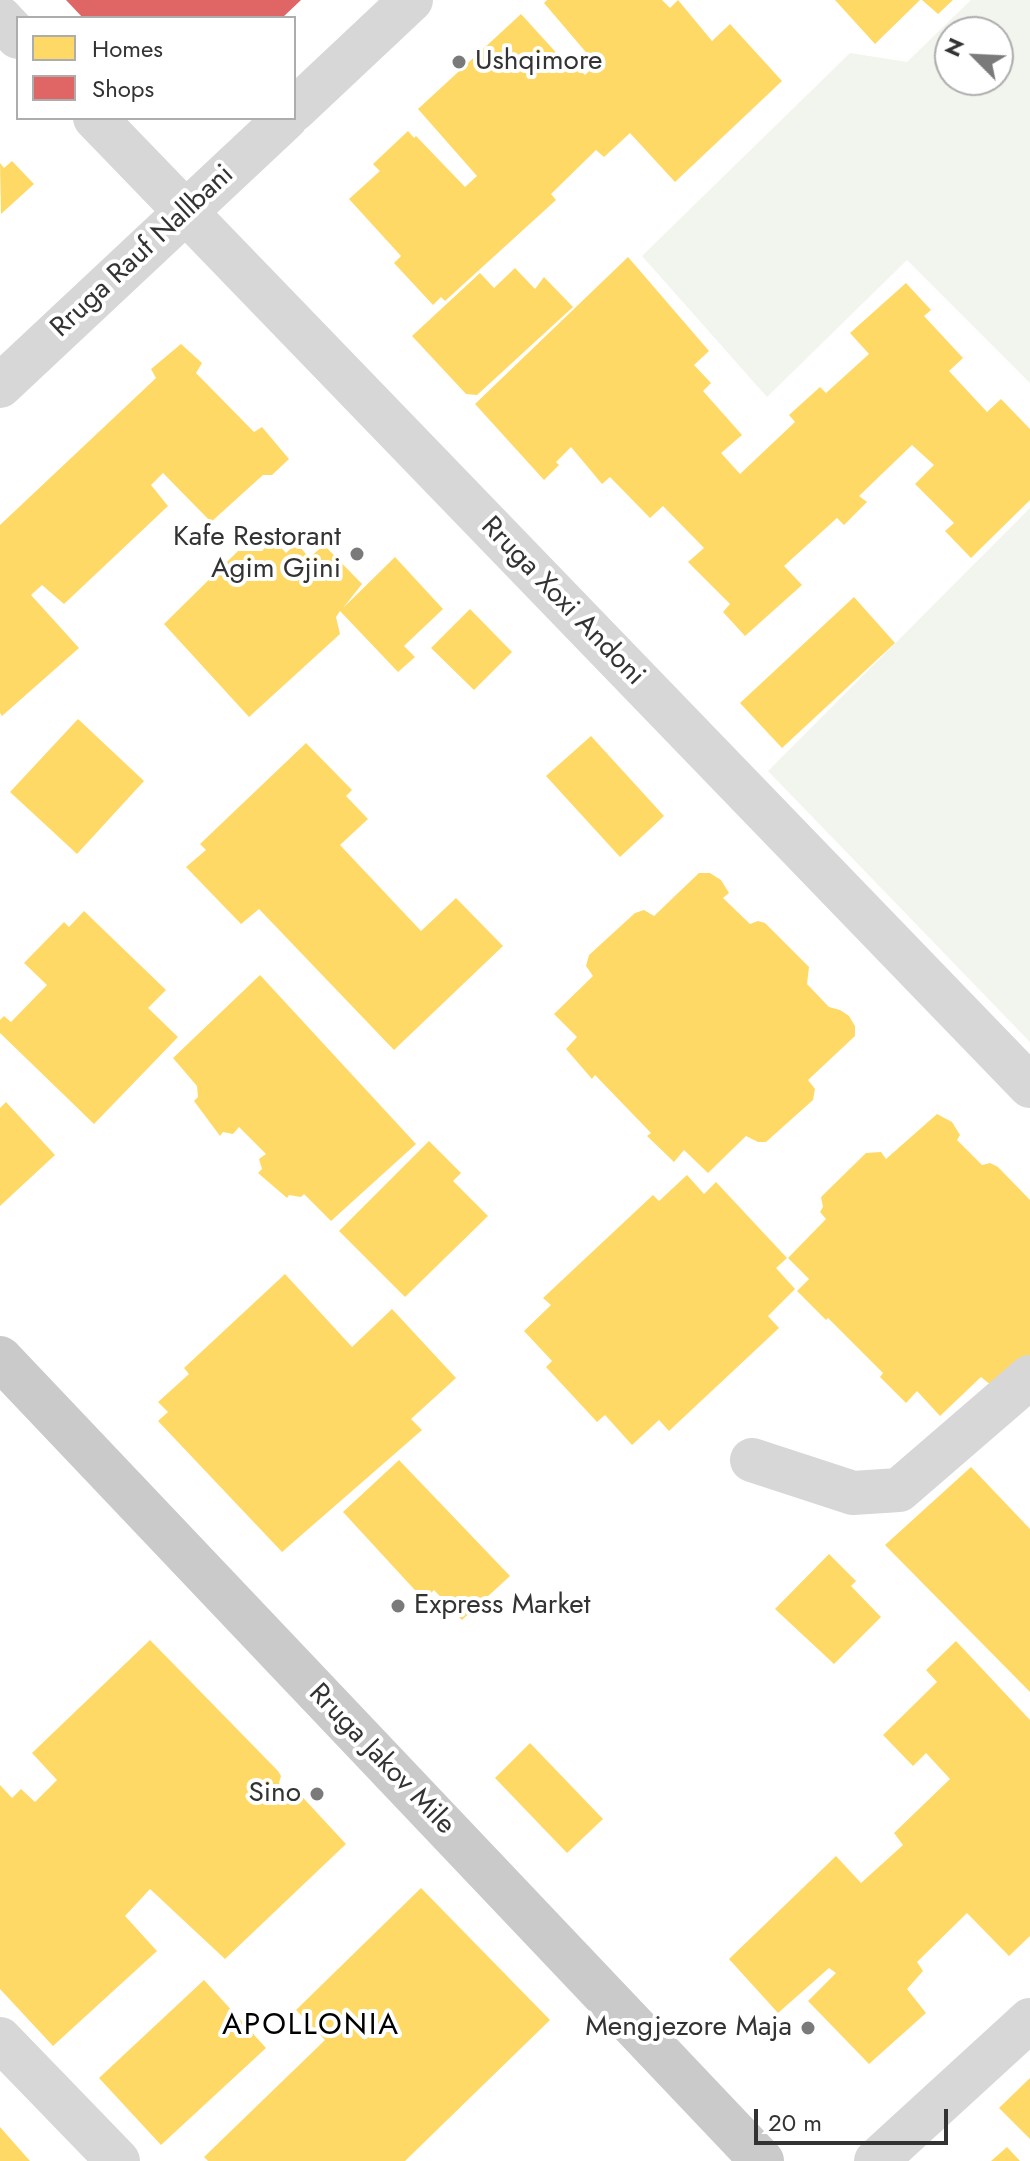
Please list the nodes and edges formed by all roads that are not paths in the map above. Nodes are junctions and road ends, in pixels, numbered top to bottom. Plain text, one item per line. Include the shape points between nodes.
1 (411, 0) edge
2 (0, 18) edge
3 (16, 35) edge
4 (296, 108) edge
5 (97, 120) edge
6 (284, 120) edge
7 (185, 212) junction
8 (0, 386) edge
9 (1030, 1086) edge
10 (0, 1358) edge
11 (1030, 1377) edge
12 (752, 1460) dead end
13 (1030, 2020) edge
14 (0, 2039) edge
15 (118, 2161) edge
16 (762, 2161) edge
17 (876, 2161) edge

1 - 4 street
2 - 3 street
5 - 7 street, Rruga Xoxi Andoni
6 - 7 street, Rruga Rauf Nallbani
7 - 8 street, Rruga Rauf Nallbani
7 - 9 street, Rruga Xoxi Andoni
10 - 16 main road, Rruga Jakov Mile
11 - 12 street via 899,1490 853,1493
13 - 17 street
14 - 15 street

